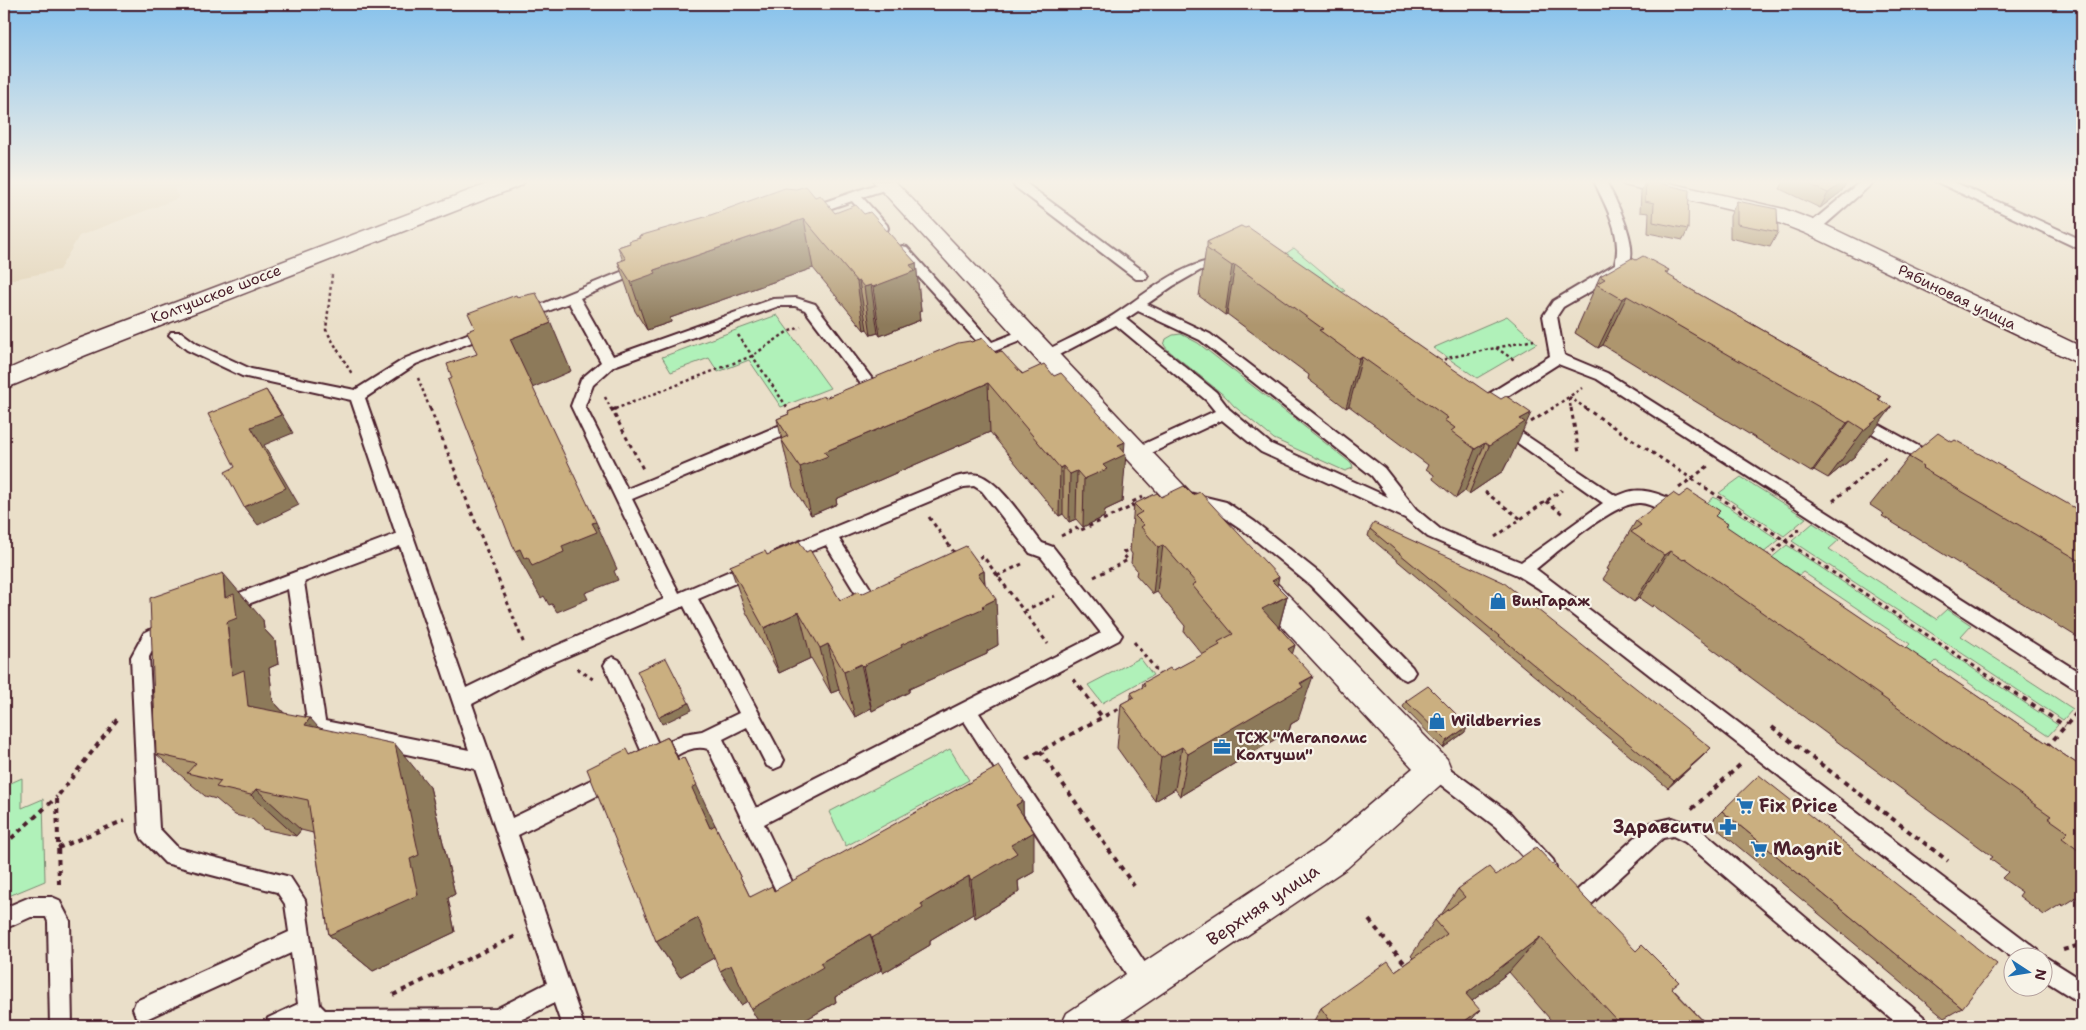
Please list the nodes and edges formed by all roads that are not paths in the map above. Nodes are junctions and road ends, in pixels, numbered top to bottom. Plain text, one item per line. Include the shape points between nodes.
1 (390, 229) edge
2 (884, 229) edge
3 (927, 229) edge
4 (1079, 229) edge
5 (1619, 229) edge
6 (1815, 229) edge
7 (2047, 229) edge
8 (2080, 244) dead end
9 (659, 262) edge
10 (1238, 264) edge
11 (1620, 266) junction
12 (1141, 276) dead end
13 (1634, 278) edge
14 (573, 297) junction
15 (1136, 304) junction
16 (1117, 319) junction
17 (1026, 334) junction
18 (176, 335) dead end
19 (990, 348) junction
20 (1046, 356) junction
21 (2082, 357) edge
22 (1557, 358) junction
23 (955, 362) edge
24 (609, 364) junction
25 (4, 381) edge
26 (893, 385) edge
27 (875, 392) junction
28 (357, 396) junction
29 (858, 399) edge
30 (1842, 409) edge
31 (1224, 413) junction
32 (816, 417) edge
33 (1138, 453) junction
34 (1945, 469) edge
35 (622, 497) junction
36 (1179, 497) junction
37 (1614, 503) junction
38 (1411, 514) junction
39 (1692, 522) edge
40 (1213, 533) edge
41 (829, 536) junction
42 (405, 537) junction
43 (1239, 562) edge
44 (1523, 570) junction
45 (295, 578) junction
46 (680, 598) junction
47 (874, 607) edge
48 (207, 612) edge
49 (189, 619) edge
50 (613, 665) dead end
51 (1406, 672) dead end
52 (2082, 683) edge
53 (461, 700) junction
54 (967, 710) junction
55 (751, 716) junction
56 (706, 738) junction
57 (774, 760) dead end
58 (483, 762) junction
59 (640, 765) junction
60 (1435, 769) junction
61 (752, 820) junction
62 (506, 831) junction
63 (786, 890) edge
64 (4, 919) edge
65 (300, 938) junction
66 (2017, 948) edge
67 (2054, 973) edge
68 (1145, 983) junction
69 (560, 988) junction
70 (2081, 990) edge
71 (144, 1009) dead end
72 (310, 1010) junction
73 (492, 1023) edge
74 (61, 1026) edge
75 (276, 1026) edge
76 (573, 1026) edge
77 (1080, 1026) edge
78 (1917, 1026) edge

1 - 25 street, Колтушское шоссе via 95,342
2 - 19 lane
3 - 17 street
4 - 12 lane
5 - 11 lane via 1624,258
6 - 21 street, Рябиновая улица
7 - 8 lane
9 - 14 lane via 622,274
10 - 15 lane via 1217,261 1201,264
11 - 13 lane
11 - 22 lane via 1558,304 1550,316
14 - 24 lane
14 - 28 lane via 411,361
15 - 16 lane
15 - 38 lane via 1205,337 1378,472
16 - 20 lane
16 - 31 lane via 1211,396
17 - 19 lane
17 - 20 street
18 - 28 lane via 192,347 247,373
19 - 23 lane
20 - 33 street
22 - 37 lane via 1473,406
22 - 52 lane via 1602,376
24 - 27 lane via 778,302 796,302 810,307
24 - 35 lane via 586,383 578,406
26 - 27 lane
27 - 29 lane
28 - 42 lane
30 - 34 lane
31 - 33 lane
31 - 38 lane via 1266,448
32 - 35 lane
33 - 36 street
35 - 46 lane
36 - 40 street
36 - 51 lane via 1220,506 1249,526 1316,580
37 - 39 lane via 1632,497 1648,498
37 - 44 lane
38 - 44 lane via 1434,533
41 - 46 lane
41 - 47 lane
41 - 54 lane via 962,481 976,480 988,487 1036,548 1047,552 1112,635
42 - 45 lane
42 - 53 lane
43 - 60 street
44 - 66 lane via 1552,589
45 - 48 lane
45 - 58 lane via 317,727
46 - 53 lane via 532,664
46 - 55 lane
49 - 65 lane via 150,638 140,657 149,832 172,856 283,884 295,900
50 - 59 lane
53 - 58 lane
54 - 61 lane
54 - 68 lane
55 - 56 lane
55 - 57 lane
56 - 59 lane via 694,739
56 - 61 lane via 715,744
58 - 62 lane
59 - 62 lane
60 - 68 street, Верхняя улица via 1335,856
60 - 78 lane via 1503,820 1575,897 1658,830 1673,827 1692,835
61 - 63 lane
62 - 69 lane
64 - 74 lane via 30,907 52,907 59,921
65 - 71 lane
65 - 72 lane
67 - 70 lane
68 - 77 street, Верхняя улица
69 - 73 lane
69 - 76 lane
72 - 73 lane via 320,1021
72 - 75 lane

